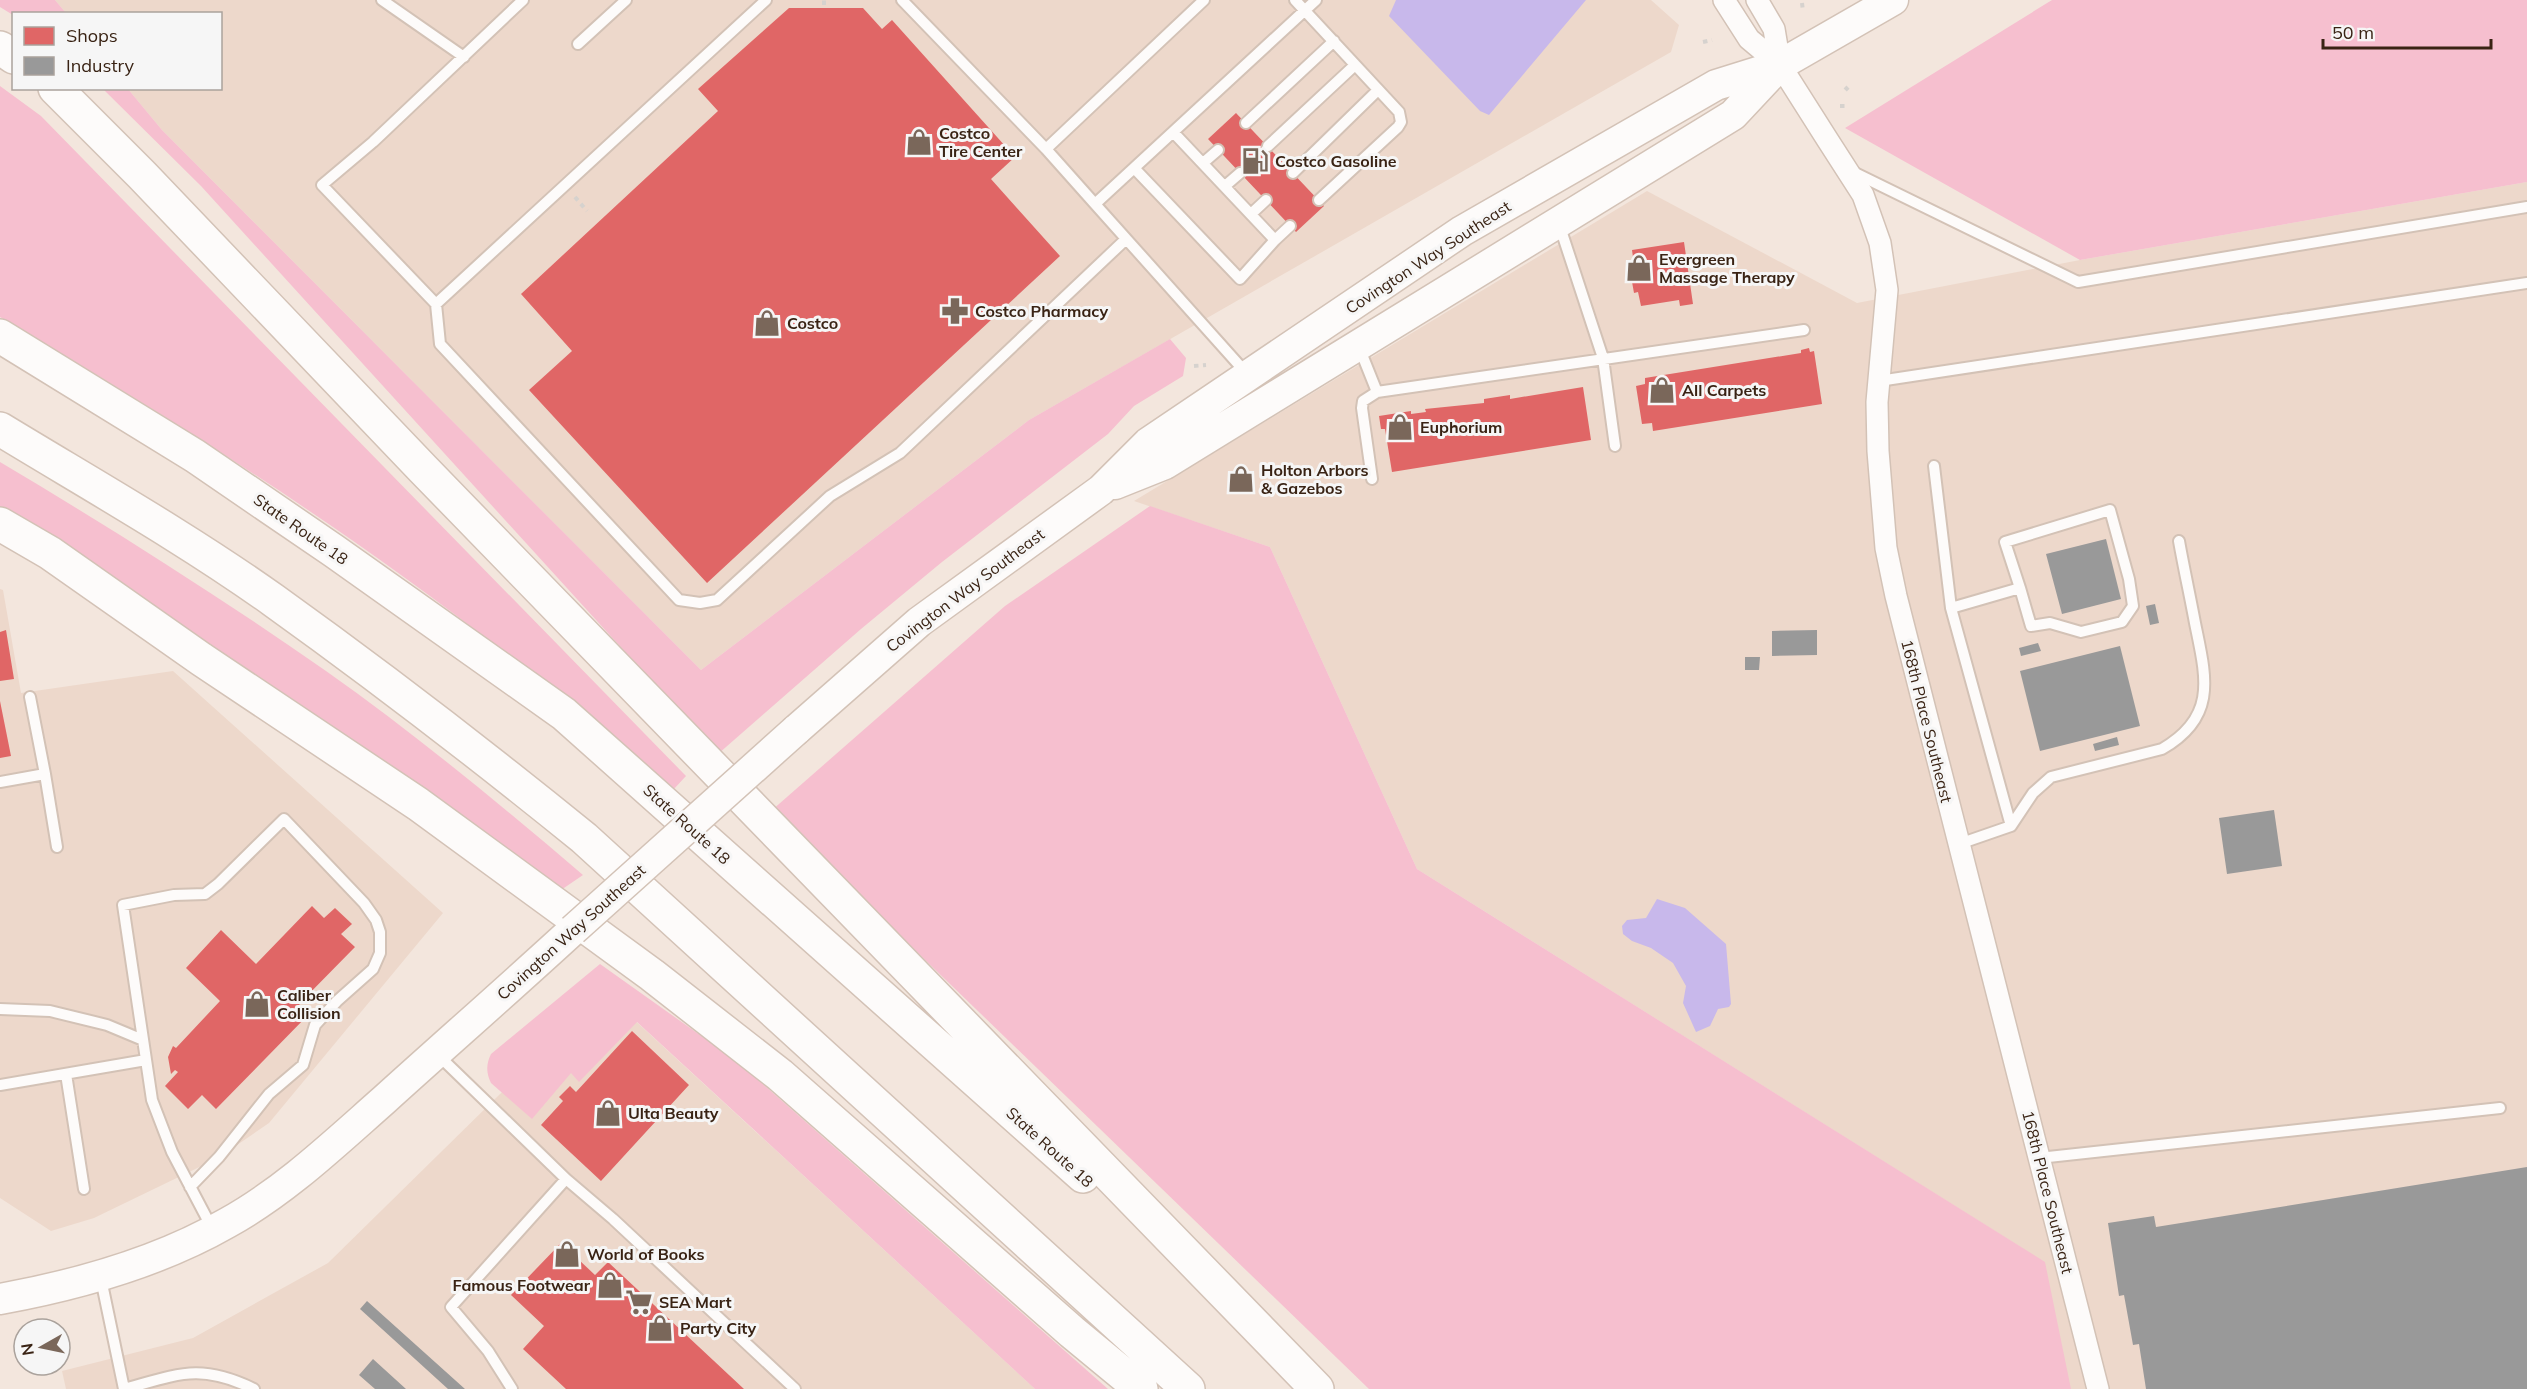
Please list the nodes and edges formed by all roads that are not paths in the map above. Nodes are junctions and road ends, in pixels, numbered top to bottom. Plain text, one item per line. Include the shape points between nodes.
1 (382, 0) edge
2 (523, 0) edge
3 (626, 0) edge
4 (766, 0) edge
5 (902, 0) edge
6 (1204, 0) edge
7 (1295, 0) edge
8 (1316, 0) edge
9 (1724, 0) edge
10 (1757, 0) edge
11 (1893, 0) edge
12 (1305, 10) junction
13 (1334, 41) junction
14 (578, 44) dead end
15 (464, 57) junction
16 (1355, 65) junction
17 (1780, 65) junction
18 (57, 90) edge
19 (1378, 90) junction
20 (1246, 123) dead end
21 (1173, 132) junction
22 (1268, 146) dead end
23 (1046, 149) junction
24 (1218, 150) dead end
25 (1203, 163) junction
26 (1134, 168) junction
27 (1846, 168) junction
28 (1240, 173) dead end
29 (1293, 173) dead end
30 (1225, 186) junction
31 (1266, 200) dead end
32 (1319, 200) dead end
33 (1095, 204) junction
34 (2527, 207) edge
35 (1251, 214) junction
36 (1558, 222) junction
37 (1290, 226) dead end
38 (1462, 231) junction
39 (1125, 240) junction
40 (1275, 240) junction
41 (2527, 283) edge
42 (436, 304) junction
43 (1804, 330) dead end
44 (0, 336) edge
45 (1358, 345) junction
46 (1604, 358) junction
47 (1248, 375) junction
48 (1879, 381) junction
49 (1377, 392) junction
50 (0, 429) edge
51 (1616, 446) dead end
52 (1934, 466) dead end
53 (1372, 479) dead end
54 (1101, 489) junction
55 (0, 524) edge
56 (2179, 541) dead end
57 (2020, 588) junction
58 (1951, 608) junction
59 (30, 697) dead end
60 (45, 774) junction
61 (0, 782) edge
62 (2011, 826) junction
63 (1959, 844) junction
64 (57, 847) dead end
65 (0, 1009) edge
66 (143, 1040) junction
67 (437, 1053) junction
68 (146, 1060) junction
69 (66, 1074) junction
70 (0, 1085) edge
71 (2500, 1108) dead end
72 (2039, 1158) junction
73 (566, 1179) junction
74 (190, 1187) junction
75 (84, 1189) dead end
76 (213, 1230) junction
77 (100, 1275) junction
78 (0, 1299) edge
79 (124, 1389) edge
80 (254, 1389) edge
81 (512, 1389) edge
82 (795, 1389) edge
83 (1141, 1389) edge
84 (1188, 1389) edge
85 (1315, 1389) edge
86 (2098, 1389) edge

1 - 15 lane
2 - 15 lane
3 - 14 lane
4 - 42 lane
5 - 23 lane
6 - 23 lane
7 - 12 lane
8 - 12 lane
9 - 17 street, 168th Place Southeast via 1749,39
10 - 17 street, 168th Place Southeast via 1774,29
11 - 17 street, Covington Way Southeast
12 - 13 lane
12 - 21 lane
13 - 16 lane
13 - 20 lane
15 - 42 lane via 322,185
16 - 19 lane
16 - 22 lane
17 - 27 street, 168th Place Southeast
17 - 36 street, Covington Way Southeast via 1732,115
17 - 38 street, Covington Way Southeast via 1716,85
18 - 85 highway
19 - 29 lane
19 - 32 lane via 1399,112 1398,128
21 - 25 lane
21 - 26 lane
23 - 33 lane
24 - 25 lane
25 - 30 lane
26 - 33 lane
26 - 40 lane via 1240,279
27 - 34 lane via 2078,282
27 - 48 street, 168th Place Southeast via 1873,219 1885,268 1887,311
28 - 30 lane
30 - 35 lane
31 - 35 lane
33 - 39 lane
35 - 40 lane
36 - 45 street, Covington Way Southeast
36 - 46 lane
37 - 40 lane
38 - 45 street via 1413,281 1351,323 1351,338
38 - 47 street, Covington Way Southeast
39 - 42 lane via 900,453 830,496 717,600 700,603 679,600 440,344
39 - 47 lane
41 - 48 lane
43 - 46 lane
44 - 85 highway, State Route 18 via 195,456 564,714
45 - 49 lane
45 - 54 street, Covington Way Southeast via 1164,464
46 - 49 lane
46 - 51 lane
47 - 54 street, Covington Way Southeast via 1148,443
48 - 63 street, 168th Place Southeast via 1878,451 1887,548
49 - 53 lane via 1363,401 1362,408
50 - 84 highway via 133,508 272,600 496,766 584,838
52 - 58 lane
54 - 67 street, Covington Way Southeast, bridge via 919,622
55 - 83 highway via 50,553 418,804 652,975 780,1075
56 - 62 lane via 2206,674 2204,698 2195,721 2175,742 2162,749 2051,777 2033,793
57 - 57 lane via 2005,542 2110,510 2133,606 2122,622 2081,632 2050,623 2031,626
57 - 58 lane
58 - 62 lane
59 - 60 lane
60 - 61 lane
60 - 64 lane
62 - 63 lane
63 - 72 street, 168th Place Southeast
65 - 66 lane via 50,1011 107,1025
66 - 68 lane
66 - 74 lane via 123,905 174,895 205,894 284,819 364,903 376,920 381,944 373,969 315,1025 303,1065 269,1094
67 - 73 lane
67 - 76 street, Covington Way Southeast via 302,1173
68 - 69 lane
68 - 74 lane via 152,1100
69 - 70 lane
69 - 75 lane
71 - 72 lane
72 - 86 street, 168th Place Southeast
73 - 81 lane via 451,1307 488,1351
73 - 82 lane
74 - 76 lane
76 - 77 street, Covington Way Southeast
77 - 78 street, Covington Way Southeast
77 - 79 lane
79 - 80 lane via 186,1372 232,1379

